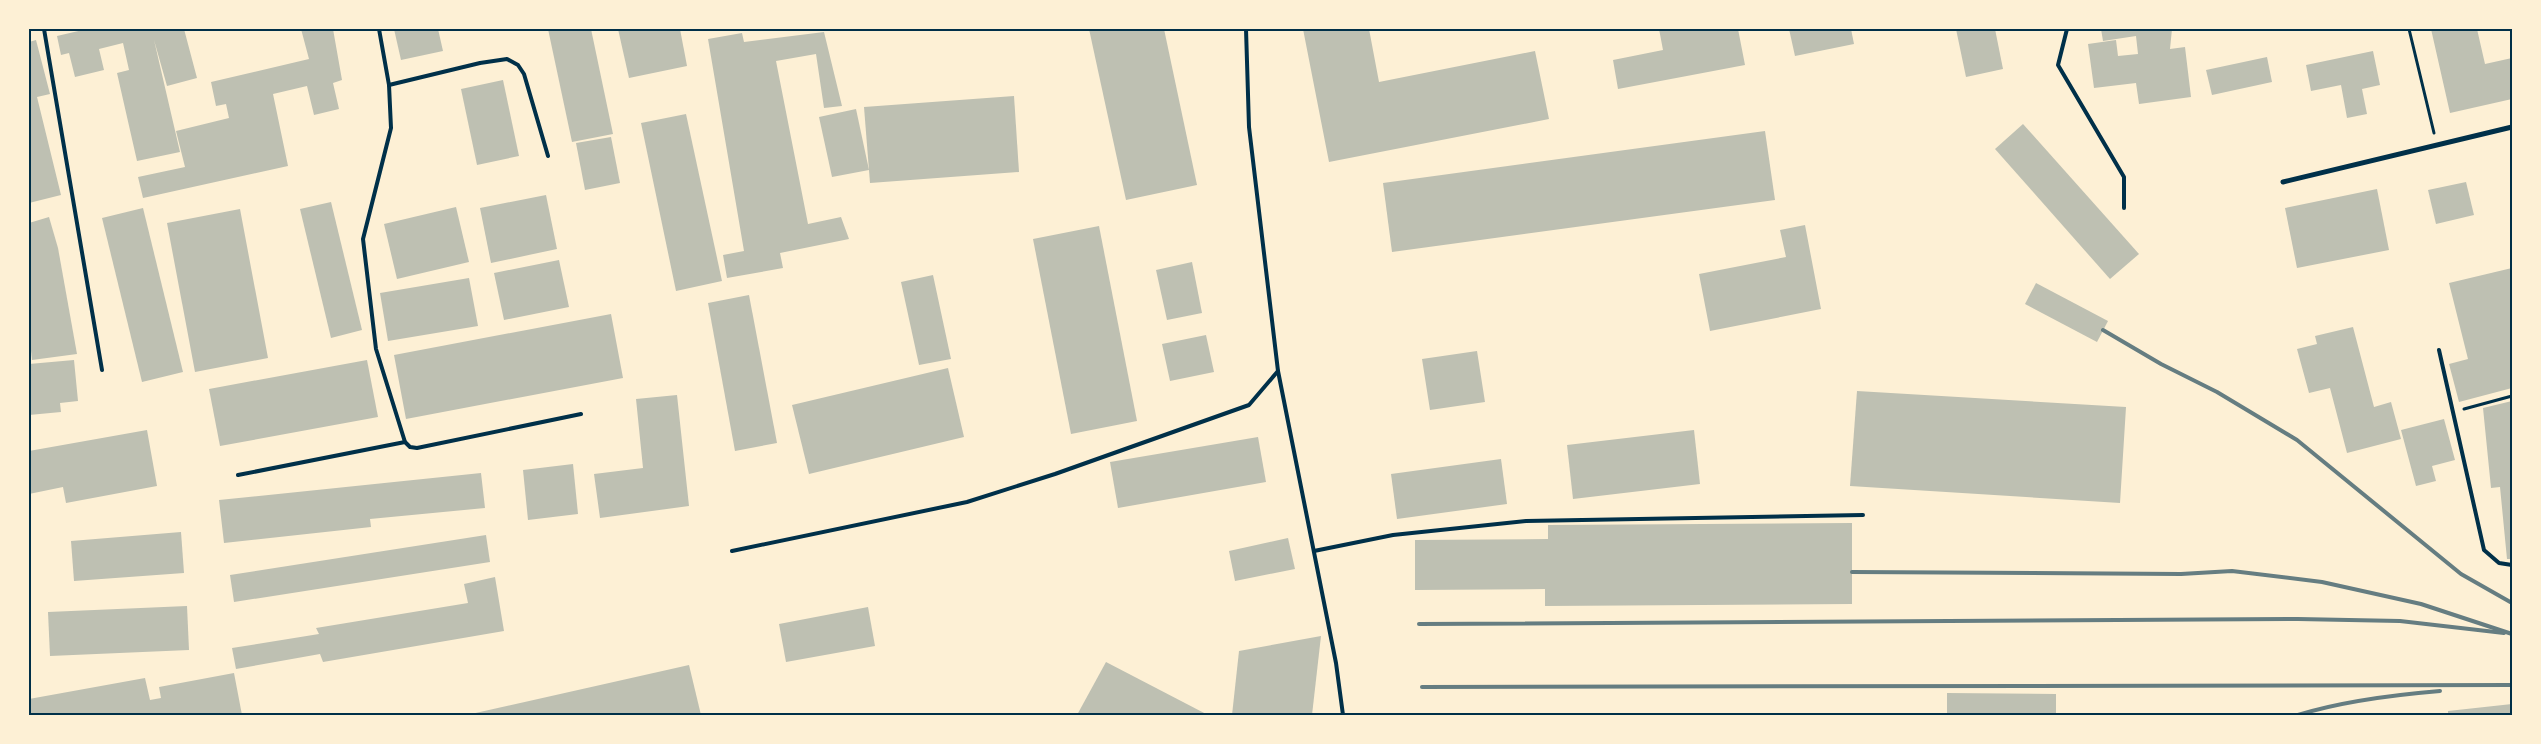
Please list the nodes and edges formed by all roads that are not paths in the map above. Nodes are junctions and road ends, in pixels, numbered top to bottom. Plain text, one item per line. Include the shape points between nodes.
1 (44, 29) edge
2 (379, 29) edge
3 (1246, 29) edge
4 (2067, 29) edge
5 (389, 85) junction
6 (2512, 127) edge
7 (548, 156) dead end
8 (2283, 182) dead end
9 (2124, 208) dead end
10 (2439, 350) dead end
11 (102, 370) dead end
12 (1278, 371) junction
13 (581, 414) dead end
14 (405, 442) junction
15 (238, 475) dead end
16 (1863, 515) dead end
17 (1314, 551) junction
18 (732, 552) dead end
19 (2512, 565) edge
20 (1343, 715) edge

1 - 11 lane
2 - 5 lane
3 - 12 lane via 1249,127
4 - 9 lane via 2058,65 2124,178
5 - 7 lane via 508,59 524,74
5 - 14 lane via 391,128 363,238 376,349
6 - 8 street
10 - 19 lane via 2484,550 2499,563
12 - 17 lane
12 - 18 lane via 1249,405 1055,474 967,502
13 - 14 lane via 417,448
14 - 15 lane
16 - 17 lane via 1526,521 1393,534
17 - 20 lane

